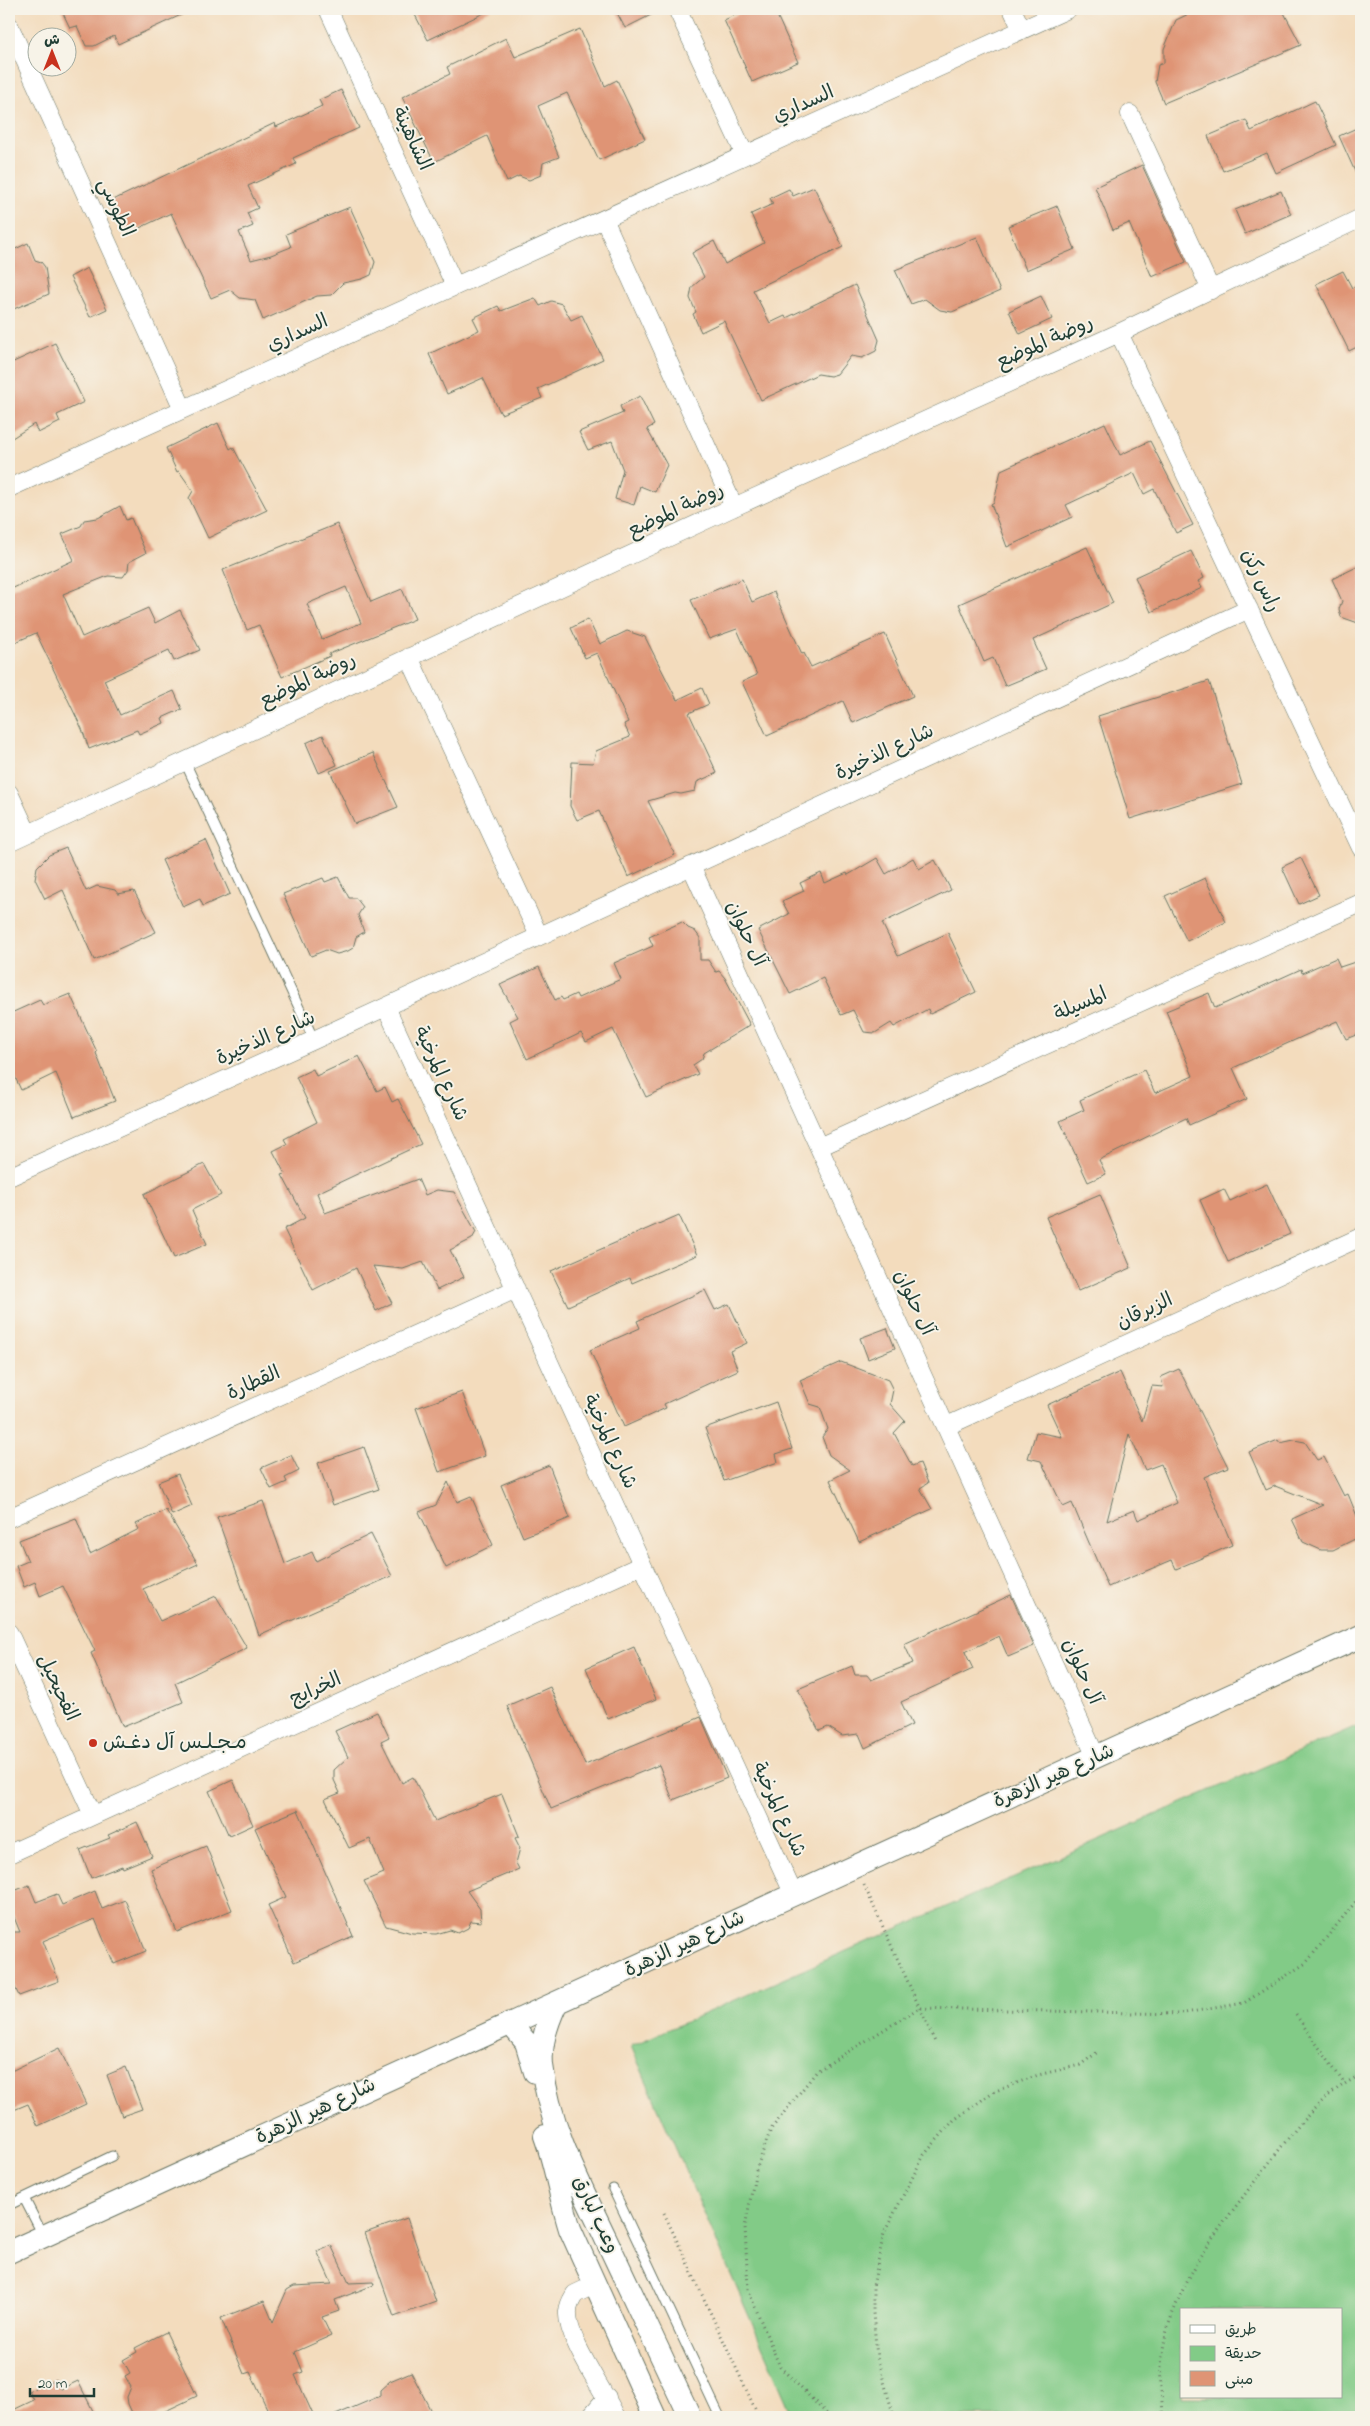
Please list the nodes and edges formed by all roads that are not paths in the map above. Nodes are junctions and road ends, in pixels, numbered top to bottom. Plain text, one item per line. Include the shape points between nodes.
1 (328, 9) edge
2 (677, 9) edge
3 (1012, 9) edge
4 (1068, 9) edge
5 (9, 24) edge
6 (1022, 30) junction
7 (1130, 114) dead end
8 (745, 155) junction
9 (1361, 218) edge
10 (604, 219) junction
11 (456, 286) junction
12 (1211, 290) junction
13 (1120, 333) junction
14 (183, 409) junction
15 (9, 488) edge
16 (734, 507) junction
17 (1249, 609) junction
18 (409, 657) junction
19 (185, 762) junction
20 (9, 793) edge
21 (28, 834) junction
22 (9, 843) edge
23 (1361, 848) edge
24 (691, 866) junction
25 (1361, 903) edge
26 (539, 936) junction
27 (386, 1007) junction
28 (314, 1040) junction
29 (819, 1147) junction
30 (9, 1177) edge
31 (1361, 1237) edge
32 (516, 1289) junction
33 (947, 1426) junction
34 (9, 1518) edge
35 (642, 1565) junction
36 (9, 1633) edge
37 (1361, 1636) edge
38 (1096, 1757) junction
39 (93, 1815) junction
40 (9, 1854) edge
41 (794, 1895) junction
42 (556, 2004) junction
43 (510, 2023) junction
44 (112, 2156) dead end
45 (613, 2189) dead end
46 (24, 2198) junction
47 (9, 2205) edge
48 (44, 2236) junction
49 (9, 2252) edge
50 (594, 2285) junction
51 (607, 2397) junction
52 (590, 2417) edge
53 (616, 2417) edge
54 (655, 2417) edge
55 (690, 2417) edge
56 (720, 2417) edge

1 - 11 street, الشاهينة
2 - 8 street
3 - 6 street
4 - 6 street, السداري
5 - 14 street, الطوسي
6 - 8 street, السداري
7 - 12 street
8 - 10 street, السداري
9 - 12 street, روضة الموضع
10 - 11 street, السداري
10 - 16 street
11 - 14 street, السداري
12 - 13 street, روضة الموضع
13 - 16 street, روضة الموضع
13 - 17 street, راس ركن
14 - 15 street, السداري
16 - 18 street, روضة الموضع
17 - 23 street, راس ركن
17 - 24 street, شارع الذخيرة
18 - 19 street, روضة الموضع
18 - 26 street
19 - 21 street, روضة الموضع
19 - 28 lane
20 - 21 street
21 - 22 street, روضة الموضع
24 - 26 street, شارع الذخيرة
24 - 29 street, آل حلوان
25 - 29 street, المسيلة
26 - 27 street, شارع الذخيرة
27 - 28 street, شارع الذخيرة
27 - 32 street, شارع المرخية
28 - 30 street, شارع الذخيرة
29 - 33 street, آل حلوان
31 - 33 street, الزبرقان
32 - 34 street, القطارة
32 - 35 street, شارع المرخية
33 - 38 street, آل حلوان
35 - 39 street, الخرايج
35 - 41 street, شارع المرخية
36 - 39 street, الفحيحيل
37 - 38 street, شارع هير الزهرة
38 - 41 street, شارع هير الزهرة
39 - 40 street, الخرايج
41 - 42 street, شارع هير الزهرة
42 - 43 street, شارع هير الزهرة
42 - 55 street, وعب لبارق via 546,2024 542,2065 556,2126 577,2178
43 - 48 street, شارع هير الزهرة
43 - 50 street, وعب لبارق via 526,2042 532,2056 542,2127 553,2157 562,2202
44 - 46 lane
45 - 56 lane
46 - 47 lane
46 - 48 lane
48 - 49 street, شارع هير الزهرة
50 - 51 street via 575,2294 568,2312 569,2322 576,2342
50 - 54 street, وعب لبارق
51 - 52 street
51 - 53 street

